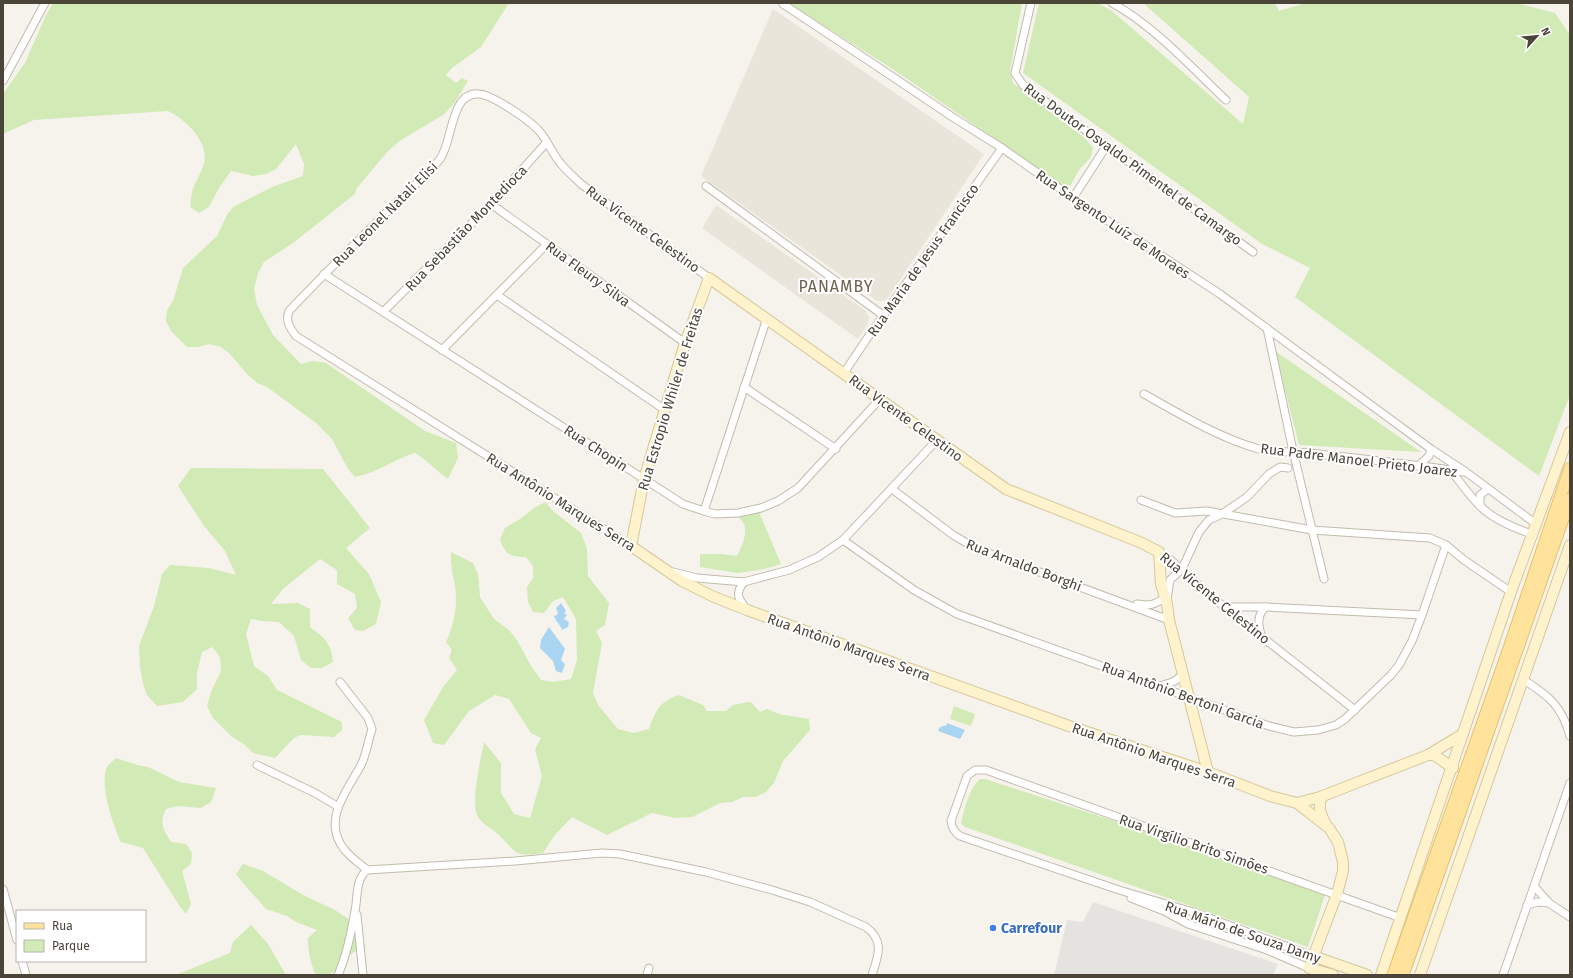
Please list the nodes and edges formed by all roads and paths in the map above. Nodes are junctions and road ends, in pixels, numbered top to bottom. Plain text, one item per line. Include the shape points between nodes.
1 (45, 3) edge
2 (1031, 3) edge
3 (1112, 3) edge
4 (783, 4) dead end
5 (3, 81) edge
6 (480, 94) joint
7 (1226, 100) dead end
8 (547, 142) junction
9 (1107, 146) junction
10 (1002, 148) junction
11 (706, 186) dead end
12 (1073, 198) junction
13 (491, 204) junction
14 (547, 244) junction
15 (1253, 252) dead end
16 (324, 274) junction
17 (709, 278) junction
18 (497, 295) junction
19 (289, 311) joint
20 (383, 312) junction
21 (884, 316) junction
22 (767, 318) junction
23 (1267, 328) junction
24 (685, 343) junction
25 (442, 350) junction
26 (844, 373) junction
27 (744, 387) junction
28 (1144, 394) dead end
29 (880, 399) junction
30 (665, 410) junction
31 (1570, 432) edge
32 (937, 440) junction
33 (836, 449) junction
34 (1293, 451) junction
35 (1434, 451) junction
36 (1418, 466) junction
37 (1288, 468) dead end
38 (1570, 468) edge
39 (1450, 470) junction
40 (1466, 472) junction
41 (644, 479) junction
42 (892, 489) junction
43 (1488, 489) junction
44 (1570, 499) edge
45 (1141, 500) dead end
46 (1480, 506) junction
47 (704, 511) junction
48 (1222, 514) junction
49 (1523, 516) junction
50 (1509, 525) junction
51 (1534, 529) junction
52 (1312, 530) junction
53 (844, 540) junction
54 (1570, 545) edge
55 (631, 546) junction
56 (1446, 546) junction
57 (1159, 552) junction
58 (1182, 569) junction
59 (668, 571) junction
60 (1324, 578) dead end
61 (744, 582) junction
62 (1511, 592) junction
63 (1166, 601) junction
64 (1123, 602) junction
65 (1224, 607) junction
66 (1265, 607) junction
67 (747, 610) junction
68 (1422, 614) junction
69 (1169, 620) junction
70 (1261, 636) junction
71 (1183, 671) junction
72 (1524, 680) junction
73 (340, 682) dead end
74 (1159, 686) junction
75 (1190, 697) junction
76 (1355, 710) junction
77 (1568, 720) edge
78 (1463, 734) junction
79 (1570, 736) edge
80 (1428, 755) junction
81 (258, 765) dead end
82 (1453, 768) junction
83 (1208, 772) junction
84 (1570, 783) edge
85 (1322, 796) junction
86 (1567, 801) edge
87 (1297, 803) junction
88 (337, 806) junction
89 (951, 821) joint
90 (1326, 825) junction
91 (367, 870) junction
92 (1534, 886) junction
93 (3, 889) edge
94 (1120, 890) junction
95 (1337, 894) junction
96 (1549, 903) junction
97 (1527, 905) junction
98 (356, 909) junction
99 (1570, 917) edge
100 (1402, 918) junction
101 (16, 936) edge
102 (1266, 939) junction
103 (1276, 954) junction
104 (1313, 956) junction
105 (22, 962) edge
106 (1309, 968) junction
107 (1324, 973) edge
108 (26, 975) edge
109 (338, 975) edge
110 (363, 975) edge
111 (872, 975) edge
112 (1333, 975) edge
113 (1366, 975) edge
114 (1382, 975) edge
115 (1394, 975) edge
116 (1403, 975) edge
117 (1420, 975) edge
118 (1503, 975) edge

1 - 5 street
2 - 9 street, Rua Doutor Osvaldo Pimentel de Camargo via 1015,73 1022,85
3 - 7 street via 1150,29
4 - 10 street, Rua Sargento Luíz de Moraes
6 - 8 street, Rua Vicente Celestino via 492,97 529,122
6 - 16 street, Rua Leonel Natali Elisi via 468,96 457,108 441,158
8 - 13 street, Rua Sebastião Montedioca
8 - 17 street, Rua Vicente Celestino via 557,159 581,184
9 - 12 street
9 - 15 street, Rua Doutor Osvaldo Pimentel de Camargo
10 - 12 street, Rua Sargento Luíz de Moraes
10 - 21 street, Rua Maria de Jesus Francisco
11 - 21 street
12 - 23 street, Rua Sargento Luíz de Moraes via 1220,294
13 - 14 street, Rua Fleury Silva
13 - 20 street, Rua Sebastião Montedioca
14 - 18 street
14 - 24 street, Rua Fleury Silva
16 - 19 street, Rua Leonel Natali Elisi
16 - 20 street, Rua Chopin
17 - 22 street, Rua Vicente Celestino
17 - 24 street, Rua Estropio Whiler de Freitas
18 - 25 street
18 - 30 street
19 - 55 street, Rua Antônio Marques Serra via 287,320 296,336
20 - 25 street, Rua Chopin
21 - 26 street, Rua Maria de Jesus Francisco
22 - 26 street, Rua Vicente Celestino
22 - 27 street
23 - 34 street
23 - 35 street, Rua Sargento Luíz de Moraes
24 - 30 street, Rua Estropio Whiler de Freitas
25 - 41 street, Rua Chopin
26 - 29 street, Rua Vicente Celestino
27 - 33 street
27 - 47 street
28 - 34 street, Rua Padre Manoel Prieto Joarez via 1244,444 1261,449
29 - 32 street, Rua Vicente Celestino
29 - 33 street, Rua Chopin
30 - 41 street, Rua Estropio Whiler de Freitas
31 - 51 street
32 - 42 street
32 - 57 street, Rua Vicente Celestino via 1006,489
33 - 47 street, Rua Chopin via 798,488 778,501 738,513 715,514
34 - 36 street, Rua Padre Manoel Prieto Joarez
34 - 52 street
35 - 36 street
35 - 39 street, Rua Sargento Luíz de Moraes
35 - 40 street, Rua Sargento Luíz de Moraes
36 - 39 street, Rua Padre Manoel Prieto Joarez
37 - 48 street via 1280,467 1269,474 1247,497
38 - 115 main road
39 - 40 street, Rua Padre Manoel Prieto Joarez
39 - 46 street, Rua Sargento Luíz de Moraes
40 - 43 street, Rua Sargento Luíz de Moraes
41 - 47 street, Rua Chopin via 683,504
41 - 55 street, Rua Estropio Whiler de Freitas
42 - 53 street
42 - 64 street, Rua Arnaldo Borghi via 953,535 977,549
43 - 46 street via 1480,495
43 - 49 street, Rua Sargento Luíz de Moraes
44 - 116 main road
45 - 48 street via 1175,514 1207,511
46 - 50 street, Rua Sargento Luíz de Moraes via 1493,517
48 - 52 street
48 - 58 street via 1209,520 1199,532
49 - 50 street via 1519,524
49 - 51 street, Rua Sargento Luíz de Moraes
50 - 51 street, Rua Sargento Luíz de Moraes
51 - 62 street
52 - 56 street via 1430,538
52 - 60 street
53 - 61 street via 802,565
53 - 74 street, Rua Antônio Bertoni Garcia via 914,590 957,614
54 - 72 street
55 - 59 street, Rua Antônio Marques Serra
56 - 62 street
56 - 68 street, Rua Antônio Bertoni Garcia
57 - 58 street, Rua Vicente Celestino
57 - 63 street via 1161,584
58 - 63 street via 1170,580
58 - 65 street, Rua Vicente Celestino
59 - 61 street via 697,578
59 - 67 street, Rua Antônio Marques Serra via 697,589
61 - 67 street via 740,586 738,598
62 - 78 street
63 - 64 street, Rua Arnaldo Borghi via 1148,606
63 - 69 street
64 - 69 street, Rua Arnaldo Borghi
65 - 66 street
65 - 70 street, Rua Vicente Celestino
66 - 68 street
66 - 70 street via 1258,622
67 - 83 street, Rua Antônio Marques Serra via 1069,726
68 - 76 street, Rua Antônio Bertoni Garcia via 1399,665
69 - 71 street
70 - 76 street, Rua Vicente Celestino
71 - 74 street via 1175,682
71 - 75 street
72 - 77 street via 1547,694
72 - 117 street
73 - 88 street via 368,718 372,729 361,767
74 - 75 street, Rua Antônio Bertoni Garcia
75 - 76 street, Rua Antônio Bertoni Garcia via 1269,726 1294,732 1336,725
75 - 83 street
77 - 79 street
78 - 80 street
78 - 82 street
80 - 82 street via 1434,755
80 - 85 street
81 - 88 street
82 - 100 street
83 - 87 street, Rua Antônio Marques Serra via 1270,796
84 - 86 street
85 - 87 street
85 - 90 street via 1318,803
86 - 92 street
87 - 90 street, Rua Antônio Marques Serra
88 - 91 street via 334,824 338,841 350,856
89 - 94 street, Rua Mário de Souza Damy via 955,833 960,836
89 - 95 street, Rua Virgílio Brito Simões via 967,776 975,770 986,770
90 - 95 street, Rua Antônio Marques Serra via 1338,842 1343,862
91 - 98 street via 359,881
91 - 111 street via 602,853 640,857 772,890 810,902 866,928 872,932 879,947
92 - 96 street
92 - 97 street
93 - 101 street
94 - 102 street, Rua Mário de Souza Damy via 1193,912
94 - 103 street, Rua Mário de Souza Damy via 1188,924
95 - 100 street, Rua Virgílio Brito Simões
95 - 104 street, Rua Antônio Marques Serra
96 - 97 street
96 - 99 street
97 - 118 street
98 - 109 street
98 - 110 street
100 - 114 street
102 - 103 street
102 - 104 street, Rua Mário de Souza Damy
103 - 106 street, Rua Mário de Souza Damy
104 - 106 street, Rua Antônio Marques Serra
104 - 113 street, Rua Mário de Souza Damy
105 - 108 street
106 - 107 street, Rua Mário de Souza Damy
107 - 112 street, Rua Mário de Souza Damy

